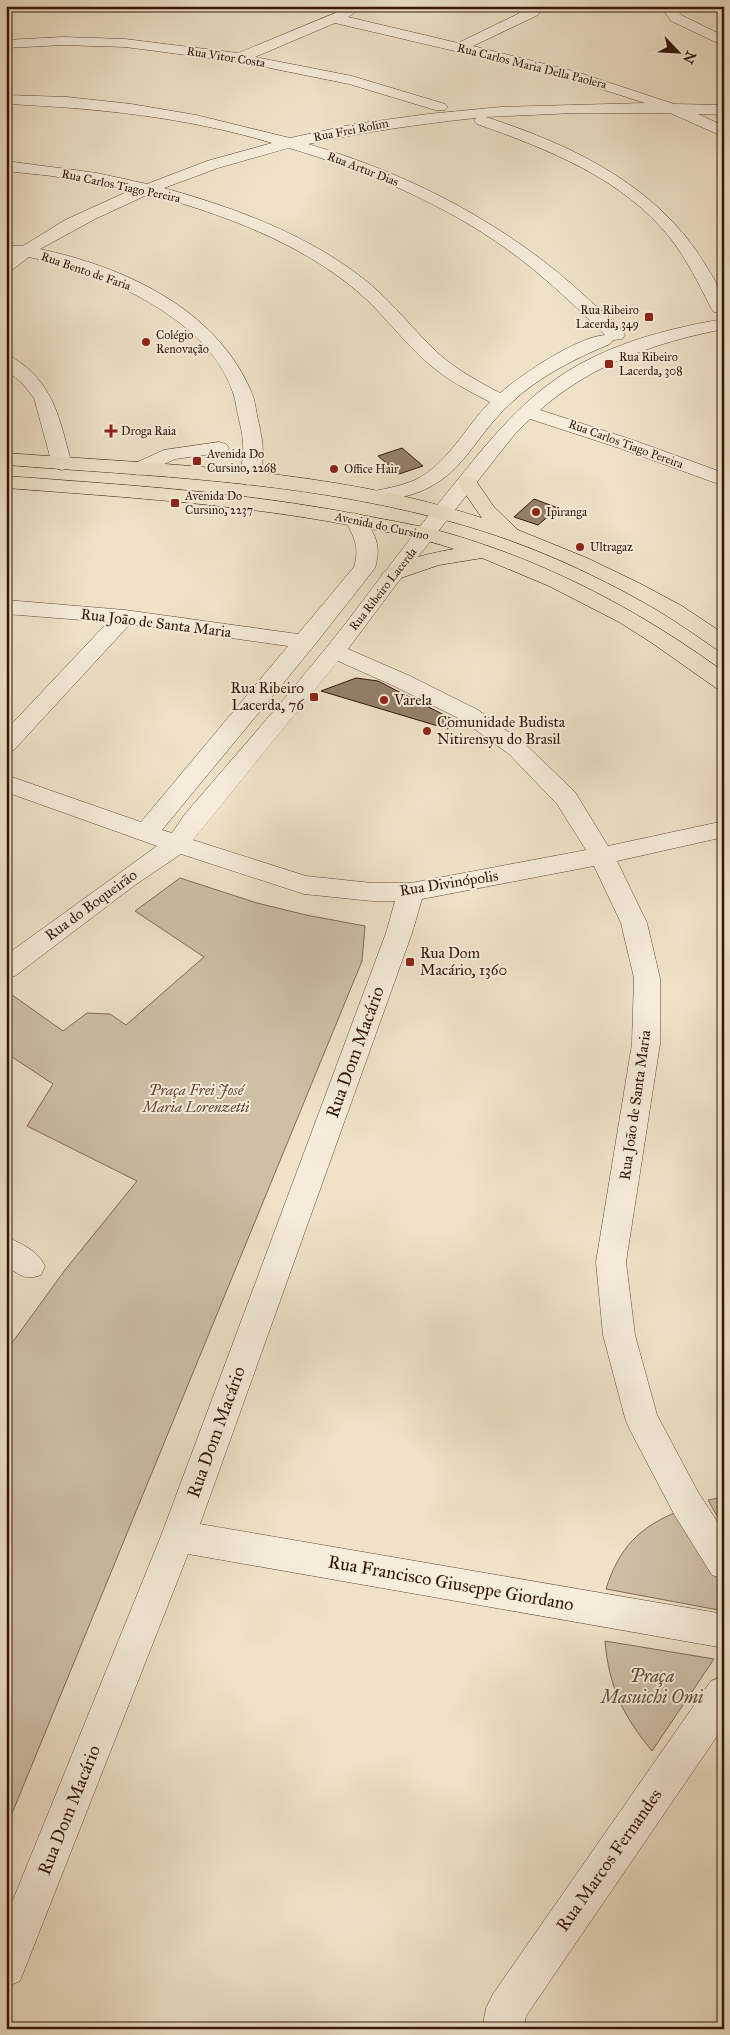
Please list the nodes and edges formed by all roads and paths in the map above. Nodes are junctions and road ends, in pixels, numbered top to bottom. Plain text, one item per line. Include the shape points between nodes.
1 (361, 6) edge
2 (672, 6) edge
3 (714, 6) edge
4 (724, 8) edge
5 (534, 12) dead end
6 (333, 18) junction
7 (724, 42) edge
8 (6, 44) edge
9 (460, 47) junction
10 (240, 58) junction
11 (6, 99) edge
12 (673, 109) junction
13 (724, 110) edge
14 (438, 112) junction
15 (485, 116) junction
16 (724, 132) edge
17 (288, 143) junction
18 (6, 166) edge
19 (147, 189) junction
20 (6, 248) edge
21 (27, 251) junction
22 (6, 266) edge
23 (722, 313) edge
24 (616, 335) junction
25 (6, 360) edge
26 (502, 401) junction
27 (527, 412) junction
28 (220, 448) dead end
29 (6, 459) edge
30 (62, 464) junction
31 (138, 469) junction
32 (248, 479) junction
33 (724, 480) edge
34 (6, 482) edge
35 (467, 482) junction
36 (373, 497) junction
37 (443, 513) junction
38 (354, 519) junction
39 (396, 528) junction
40 (425, 535) junction
41 (515, 536) junction
42 (492, 554) junction
43 (389, 578) junction
44 (6, 607) edge
45 (125, 617) junction
46 (305, 642) junction
47 (724, 644) edge
48 (334, 651) junction
49 (724, 682) edge
50 (6, 745) edge
51 (6, 783) edge
52 (724, 829) edge
53 (145, 833) junction
54 (177, 844) junction
55 (602, 856) junction
56 (411, 892) junction
57 (6, 969) edge
58 (178, 1536) junction
59 (724, 1563) edge
60 (724, 1631) edge
61 (724, 1694) edge
62 (6, 1968) edge
63 (501, 2022) edge

1 - 6 street
2 - 7 street via 670,10 676,18
3 - 4 street
5 - 9 street
6 - 9 street, Rua Carlos Maria Della Paolera
6 - 10 street
8 - 10 street, Rua Vitor Costa via 63,41 125,43
9 - 12 street, Rua Carlos Maria Della Paolera via 578,76
10 - 14 street, Rua Vitor Costa via 352,80
11 - 17 street, Rua Artur Dias via 140,111 221,125
12 - 13 street
12 - 15 street via 593,108
12 - 16 street, Rua Carlos Maria Della Paolera
14 - 15 street, Rua Vitor Costa via 448,123 456,124
14 - 15 street, Rua Frei Rolim via 463,103 479,106
14 - 17 street, Rua Frei Rolim
15 - 23 street via 593,167 651,209 684,244
17 - 19 street, Rua Frei Rolim via 230,158
17 - 24 street, Rua Artur Dias via 380,173 472,219 524,253
18 - 19 street, Rua Carlos Tiago Pereira via 89,177
19 - 21 street, Rua Frei Rolim via 102,208
19 - 26 street, Rua Carlos Tiago Pereira via 237,217 318,257 355,281 443,367
20 - 21 street, Rua Bento de Faria
21 - 22 street, Rua Frei Rolim
21 - 32 street, Rua Bento de Faria via 81,266 136,288 169,308 213,343 238,379 247,402 253,456
23 - 24 street via 691,314
23 - 27 street, Rua Ribeiro Lacerda via 685,331 625,350 586,368
24 - 26 street via 585,347 537,374
25 - 30 street via 29,379 43,398
26 - 36 street via 429,481
27 - 33 street, Rua Carlos Tiago Pereira via 596,433
27 - 35 street, Rua Ribeiro Lacerda
28 - 31 street via 180,452
29 - 30 main road, Avenida do Cursino
30 - 31 main road, Avenida do Cursino
31 - 32 main road, Avenida do Cursino
32 - 36 main road, Avenida do Cursino
34 - 38 main road, Avenida do Cursino via 226,500
35 - 37 street, Rua Ribeiro Lacerda
35 - 41 main road via 487,511
36 - 37 main road, Avenida do Cursino
36 - 39 main road
37 - 40 street, Rua Ribeiro Lacerda
37 - 41 main road, Avenida do Cursino
38 - 39 main road, Avenida do Cursino
38 - 46 street, Rua Ribeiro Lacerda via 368,542 369,554 364,568
39 - 40 main road, Avenida do Cursino
39 - 43 main road
40 - 42 main road, Avenida do Cursino
40 - 43 street, Rua Ribeiro Lacerda
41 - 47 main road, Avenida do Cursino via 658,601
42 - 43 main road via 442,557 419,563
42 - 49 main road, Avenida do Cursino via 627,616
43 - 48 street, Rua Ribeiro Lacerda
44 - 45 street, Rua João de Santa Maria
45 - 46 street, Rua João de Santa Maria
45 - 50 street
46 - 53 street, Rua Ribeiro Lacerda
48 - 54 street, Rua Ribeiro Lacerda
48 - 55 street, Rua João de Santa Maria via 402,681 494,730 566,798
51 - 53 street, Rua Divinópolis
52 - 55 street, Rua Divinópolis
53 - 54 street, Rua Divinópolis
54 - 56 street, Rua Divinópolis via 304,885 372,892
54 - 57 street, Rua do Boqueirão
55 - 56 street, Rua Divinópolis
55 - 59 street, Rua João de Santa Maria via 634,923 647,978 646,1044 611,1262 619,1335 641,1418 686,1503
56 - 58 street, Rua Dom Macário via 399,934
58 - 60 street, Rua Francisco Giuseppe Giordano
58 - 62 street, Rua Dom Macário
61 - 63 street, Rua Marcos Fernandes

